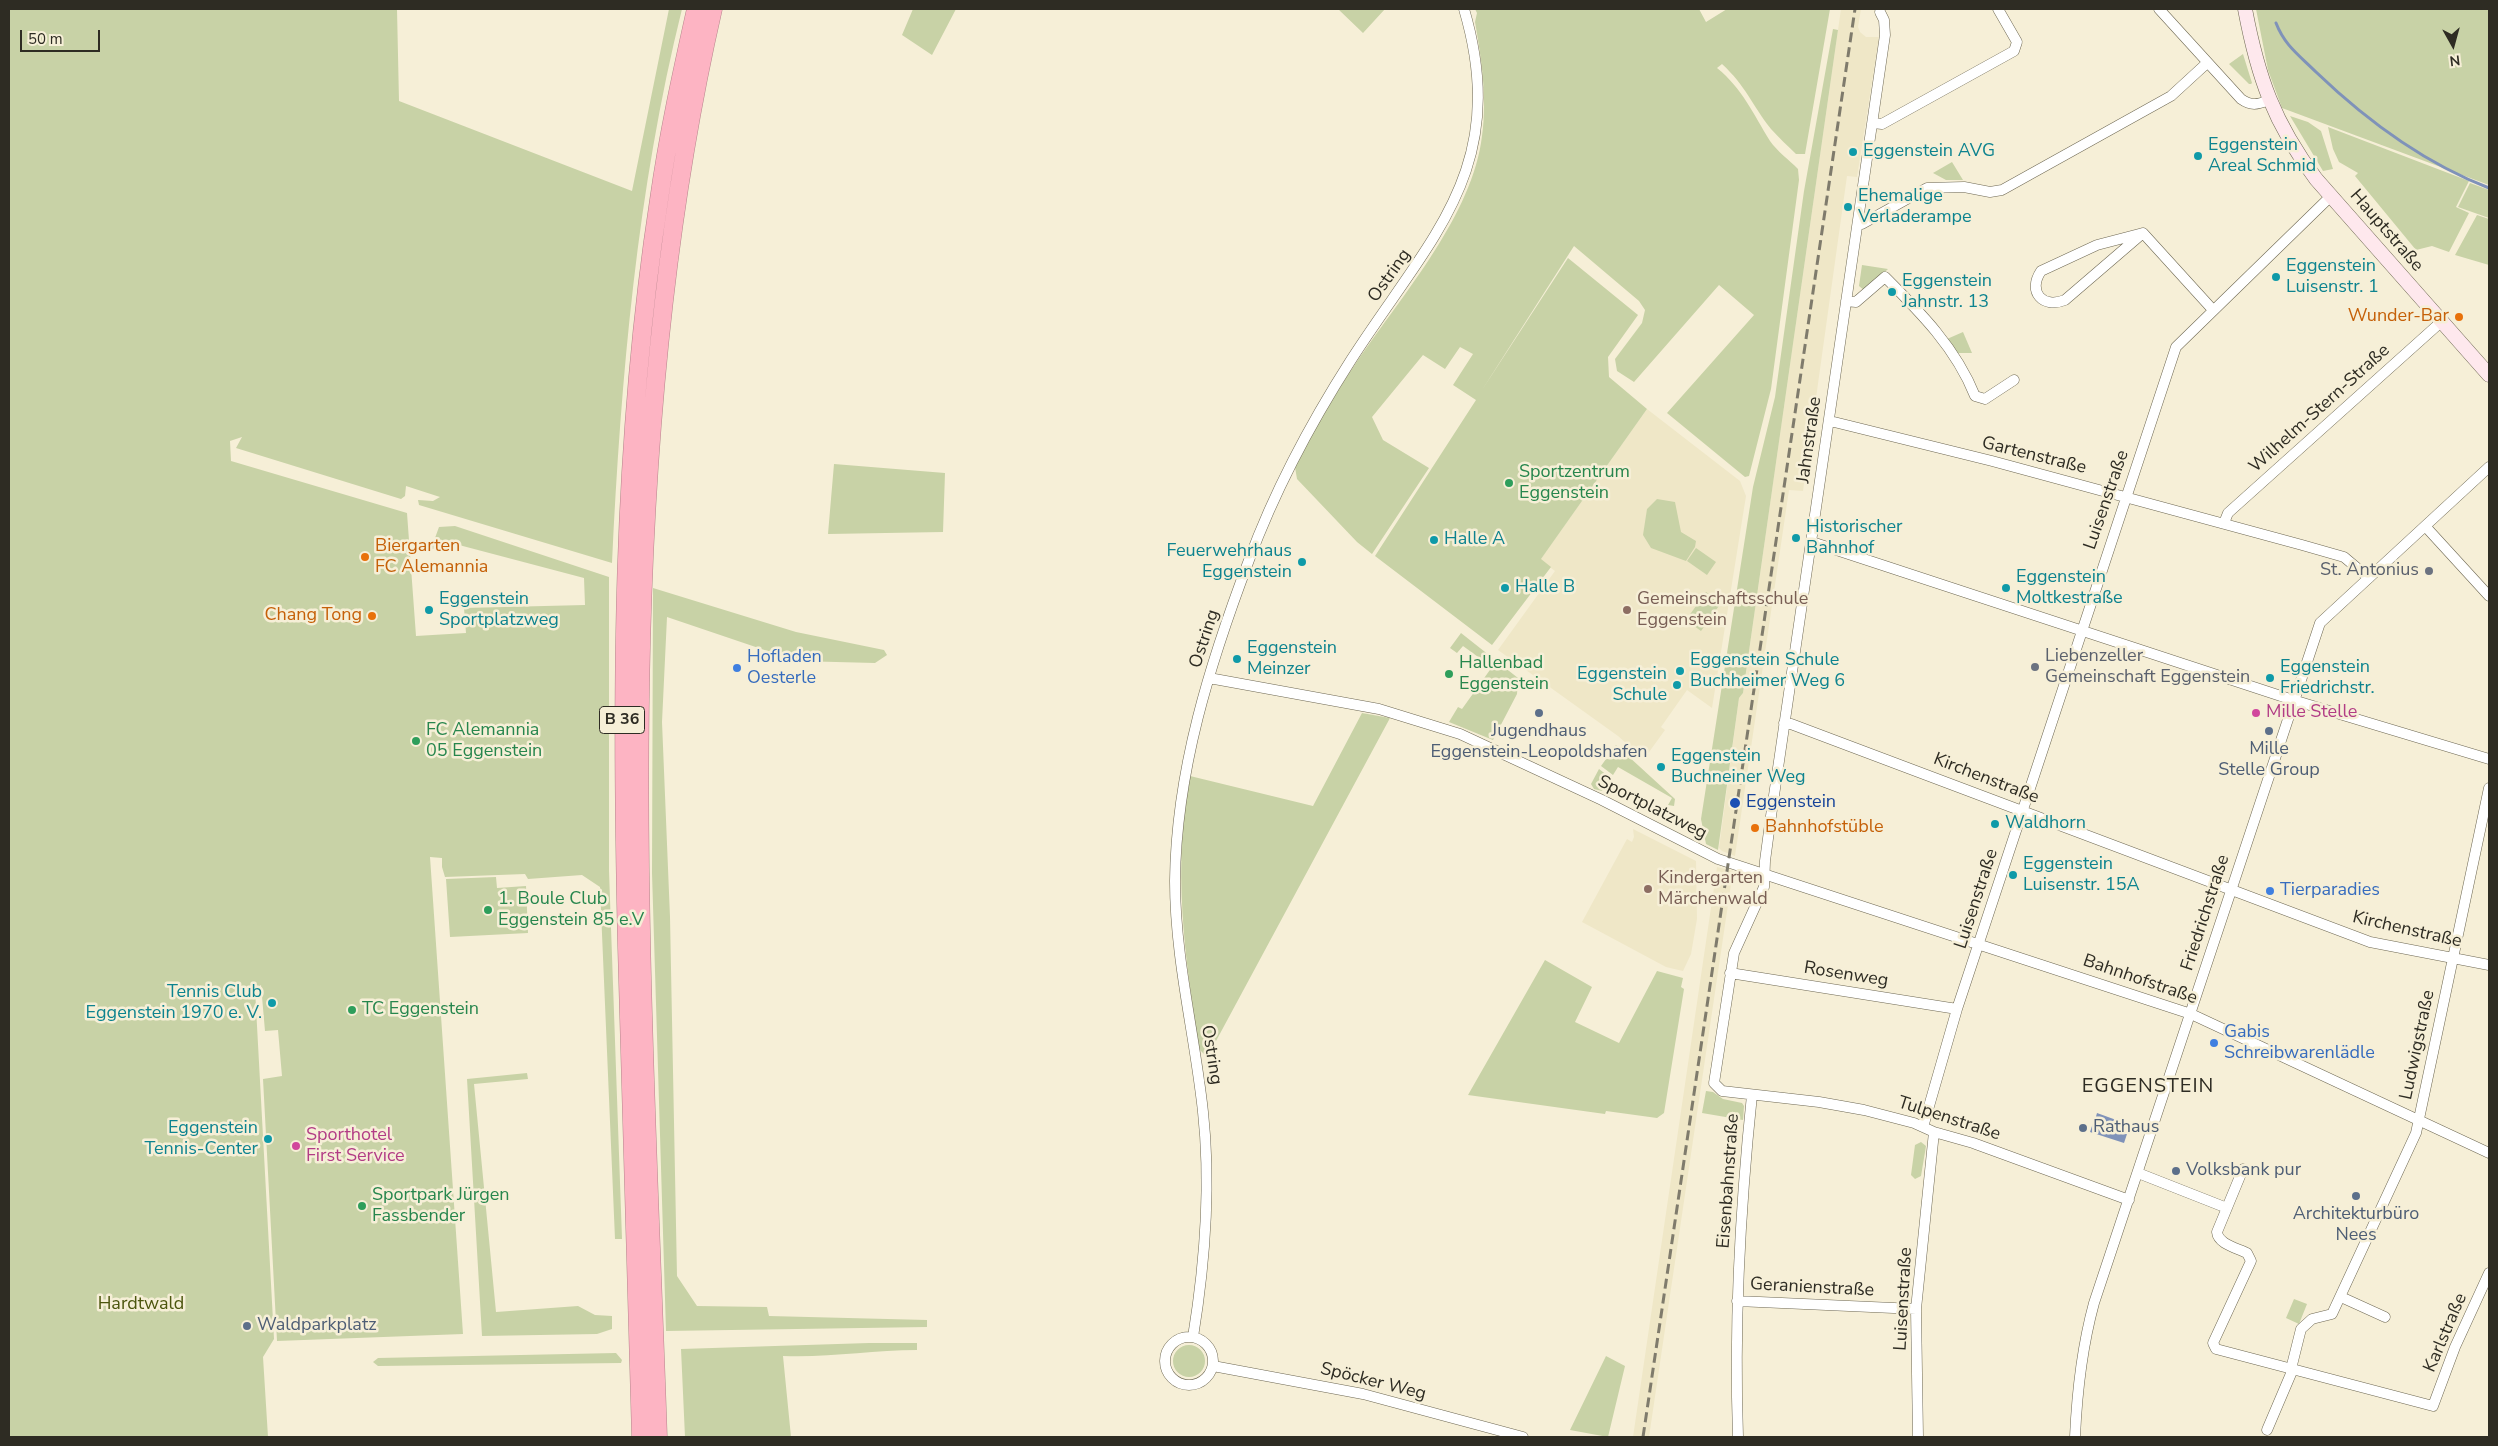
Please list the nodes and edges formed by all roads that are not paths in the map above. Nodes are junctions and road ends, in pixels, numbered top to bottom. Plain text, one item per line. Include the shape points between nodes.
1 (696, 9) edge
2 (713, 9) edge
3 (1464, 9) edge
4 (1998, 9) edge
5 (2159, 9) edge
6 (2245, 9) edge
7 (1880, 12) dead end
8 (2207, 63) junction
9 (2269, 100) junction
10 (1873, 123) junction
11 (2330, 196) junction
12 (1859, 224) junction
13 (2143, 233) junction
14 (1846, 301) junction
15 (2213, 310) junction
16 (2441, 322) junction
17 (2489, 375) edge
18 (2014, 380) dead end
19 (1830, 420) junction
20 (2489, 467) edge
21 (2125, 497) junction
22 (2224, 523) junction
23 (2425, 526) junction
24 (1812, 542) junction
25 (2369, 578) junction
26 (2489, 596) edge
27 (2082, 630) junction
28 (1210, 678) junction
29 (2293, 700) junction
30 (1784, 723) junction
31 (2489, 759) edge
32 (2489, 788) edge
33 (2023, 811) junction
34 (1766, 874) junction
35 (2230, 890) junction
36 (1979, 944) junction
37 (2453, 958) junction
38 (2489, 965) edge
39 (1730, 973) junction
40 (1957, 1009) junction
41 (2191, 1014) junction
42 (1752, 1095) junction
43 (2419, 1120) junction
44 (1922, 1127) junction
45 (1934, 1132) junction
46 (2489, 1153) edge
47 (2243, 1168) dead end
48 (2138, 1173) junction
49 (2129, 1200) junction
50 (2226, 1208) junction
51 (2489, 1273) edge
52 (2340, 1297) junction
53 (1737, 1301) junction
54 (1916, 1309) junction
55 (2385, 1317) dead end
56 (1192, 1337) junction
57 (1213, 1366) junction
58 (2292, 1369) junction
59 (2267, 1430) dead end
60 (641, 1437) edge
61 (658, 1437) edge
62 (1523, 1437) edge
63 (1738, 1437) edge
64 (1918, 1437) edge
65 (2075, 1437) edge

1 - 60 highway, B 36 via 661,183 643,326 631,476 623,651 626,938
2 - 61 highway, B 36 via 691,111 672,234 649,476 642,650 642,918
3 - 28 street, Ostring via 1477,72 1478,106 1468,169 1452,208 1429,248 1328,396 1286,473 1264,519
4 - 10 street via 2017,42 2014,51 1882,124
5 - 8 street
6 - 9 street, Hauptstraße via 2256,64
7 - 10 street, Jahnstraße via 1885,35
8 - 9 street via 2249,105
8 - 12 street via 2171,96 2002,190 1927,188
9 - 11 street, Hauptstraße via 2294,149
10 - 12 street, Jahnstraße
11 - 15 street, Luisenstraße
11 - 16 street, Hauptstraße
12 - 14 street, Jahnstraße
13 - 13 street via 2098,245 2041,271 2035,286 2039,296 2056,304 2065,300
13 - 15 street
14 - 18 street via 1856,302 1885,276 1936,329 1966,374 1975,396 1986,398
14 - 19 street, Jahnstraße
15 - 21 street, Luisenstraße via 2176,347
16 - 17 street, Hauptstraße
16 - 22 street, Wilhelm-Stern-Straße via 2228,513
19 - 21 street, Gartenstraße
19 - 24 street, Jahnstraße
20 - 23 street, Friedrichstraße
21 - 22 street, Gartenstraße
21 - 27 street, Luisenstraße
22 - 25 street, Gartenstraße via 2344,557
23 - 25 street, Friedrichstraße
23 - 26 street
24 - 27 street
24 - 30 street, Jahnstraße
25 - 29 street, Friedrichstraße via 2320,623
27 - 29 street
27 - 33 street, Luisenstraße
28 - 34 street, Sportplatzweg via 1379,709 1460,734 1602,800 1702,852
28 - 56 street, Ostring via 1183,781 1175,883 1180,959 1197,1062 1205,1152 1204,1234
29 - 31 street
29 - 35 street, Friedrichstraße
30 - 33 street, Kirchenstraße
30 - 34 street, Jahnstraße via 1764,861
32 - 37 street, Ludwigstraße
33 - 35 street, Kirchenstraße
33 - 36 street, Luisenstraße
34 - 36 street, Bahnhofstraße
34 - 39 street, Eisenbahnstraße via 1764,887 1734,952
35 - 37 street, Kirchenstraße via 2370,942
35 - 41 street, Friedrichstraße
36 - 40 street, Luisenstraße
36 - 41 street, Bahnhofstraße
37 - 38 street, Kirchenstraße
37 - 43 street, Ludwigstraße
39 - 40 street, Rosenweg
39 - 42 street, Eisenbahnstraße via 1714,1083 1722,1091
40 - 44 street, Luisenstraße
41 - 43 street, Bahnhofstraße
41 - 48 street, Friedrichstraße
42 - 44 street, Tulpenstraße via 1864,1110
42 - 53 street, Eisenbahnstraße
43 - 46 street, Bahnhofstraße
43 - 52 street, Ludwigstraße via 2412,1142
44 - 45 street, Tulpenstraße
45 - 49 street, Tulpenstraße
45 - 54 street, Luisenstraße
47 - 50 street
48 - 49 street, Friedrichstraße
48 - 50 street
49 - 65 street, Friedrichstraße via 2085,1334
50 - 58 street via 2218,1237 2220,1241 2247,1253 2251,1261 2214,1346
51 - 58 street, Karlstraße via 2455,1347 2433,1406
52 - 55 street
52 - 58 street, Ludwigstraße via 2332,1314 2312,1319 2301,1329
53 - 54 street, Geranienstraße
53 - 63 street, Eisenbahnstraße
54 - 64 street, Luisenstraße
56 - 57 street via 1211,1350
56 - 57 street via 1179,1339 1167,1350 1168,1372 1178,1382 1193,1385 1206,1378
57 - 62 street, Spöcker Weg via 1363,1394
58 - 59 street

